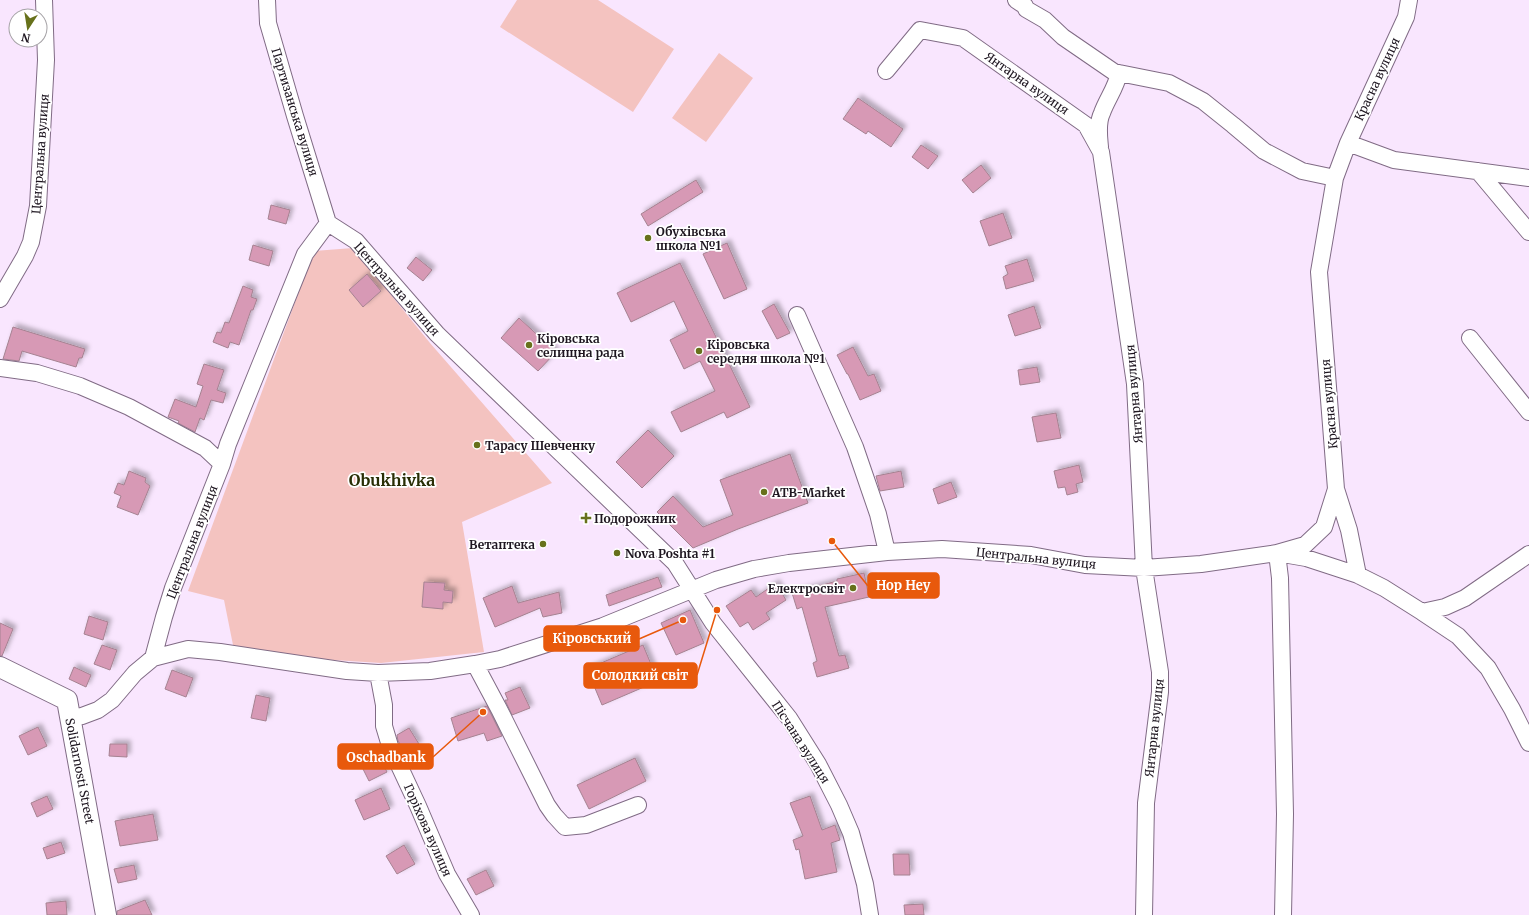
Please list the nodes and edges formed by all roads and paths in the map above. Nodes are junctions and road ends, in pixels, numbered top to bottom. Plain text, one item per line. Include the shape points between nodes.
1 (44, 0) edge
2 (267, 0) edge
3 (1409, 0) edge
4 (1023, 2) edge
5 (886, 71) dead end
6 (1119, 73) junction
7 (1348, 143) junction
8 (1101, 152) junction
9 (1478, 171) junction
10 (1335, 178) junction
11 (1529, 178) edge
12 (328, 223) junction
13 (1529, 232) edge
14 (0, 299) edge
15 (797, 315) dead end
16 (1470, 338) dead end
17 (0, 368) edge
18 (1529, 412) edge
19 (222, 464) junction
20 (1336, 489) junction
21 (887, 552) junction
22 (1276, 553) junction
23 (1529, 554) edge
24 (1144, 568) junction
25 (1358, 575) junction
26 (691, 591) junction
27 (1422, 612) junction
28 (154, 658) junction
29 (475, 664) junction
30 (0, 667) edge
31 (378, 673) junction
32 (70, 718) junction
33 (1529, 744) edge
34 (638, 805) dead end
35 (106, 915) edge
36 (471, 915) edge
37 (870, 915) edge
38 (1144, 915) edge
39 (1283, 915) edge

1 - 14 street, Центральна вулиця via 46,60 38,206 31,242
2 - 12 street, Партизанська вулиця via 268,23
3 - 7 street, Красна вулиця via 1406,17
4 - 6 street via 1026,9 1045,20 1063,37
5 - 8 street, Янтарна вулиця via 920,30 963,38 1086,125
6 - 8 street via 1117,84 1101,114 1098,131
6 - 10 street via 1169,83 1203,101 1264,151 1302,171
7 - 9 street via 1394,160
7 - 10 street, Красна вулиця
8 - 24 street, Янтарна вулиця via 1135,384
9 - 11 street
9 - 13 street
10 - 20 street, Красна вулиця via 1319,272
12 - 19 street, Центральна вулиця via 305,254
12 - 26 street, Центральна вулиця via 356,241 437,334 675,564
15 - 21 street via 854,447 878,514
16 - 18 street
17 - 19 street via 37,373 80,386 129,407 205,448
19 - 28 street, Центральна вулиця via 173,588
20 - 22 street via 1324,527 1305,545
20 - 25 street, Красна вулиця via 1350,530
21 - 24 street, Центральна вулиця via 942,549 1031,555 1085,565
21 - 26 street, Центральна вулиця via 790,562 754,569 716,580
22 - 24 street, Центральна вулиця via 1201,564
22 - 25 street, Центральна вулиця via 1306,558
22 - 39 street via 1280,578 1285,806
23 - 27 street via 1465,598 1445,607
24 - 38 street, Янтарна вулиця via 1160,692 1146,803
25 - 27 street
26 - 29 street, Центральна вулиця via 603,626 500,659
26 - 37 street, Пісчана вулиця via 713,624 789,718 818,764 851,832 865,884
27 - 33 street via 1458,636 1488,668
28 - 31 street, Центральна вулиця via 188,649
28 - 32 street, Центральна вулиця via 135,673 112,700 98,710
29 - 31 street, Центральна вулиця via 430,671
29 - 34 street via 547,805 565,827 586,825
30 - 32 main road, Solidarnosti Street via 67,700
31 - 36 street, Горіхова вулиця via 384,705 384,726 390,746 447,874
32 - 35 main road, Solidarnosti Street

